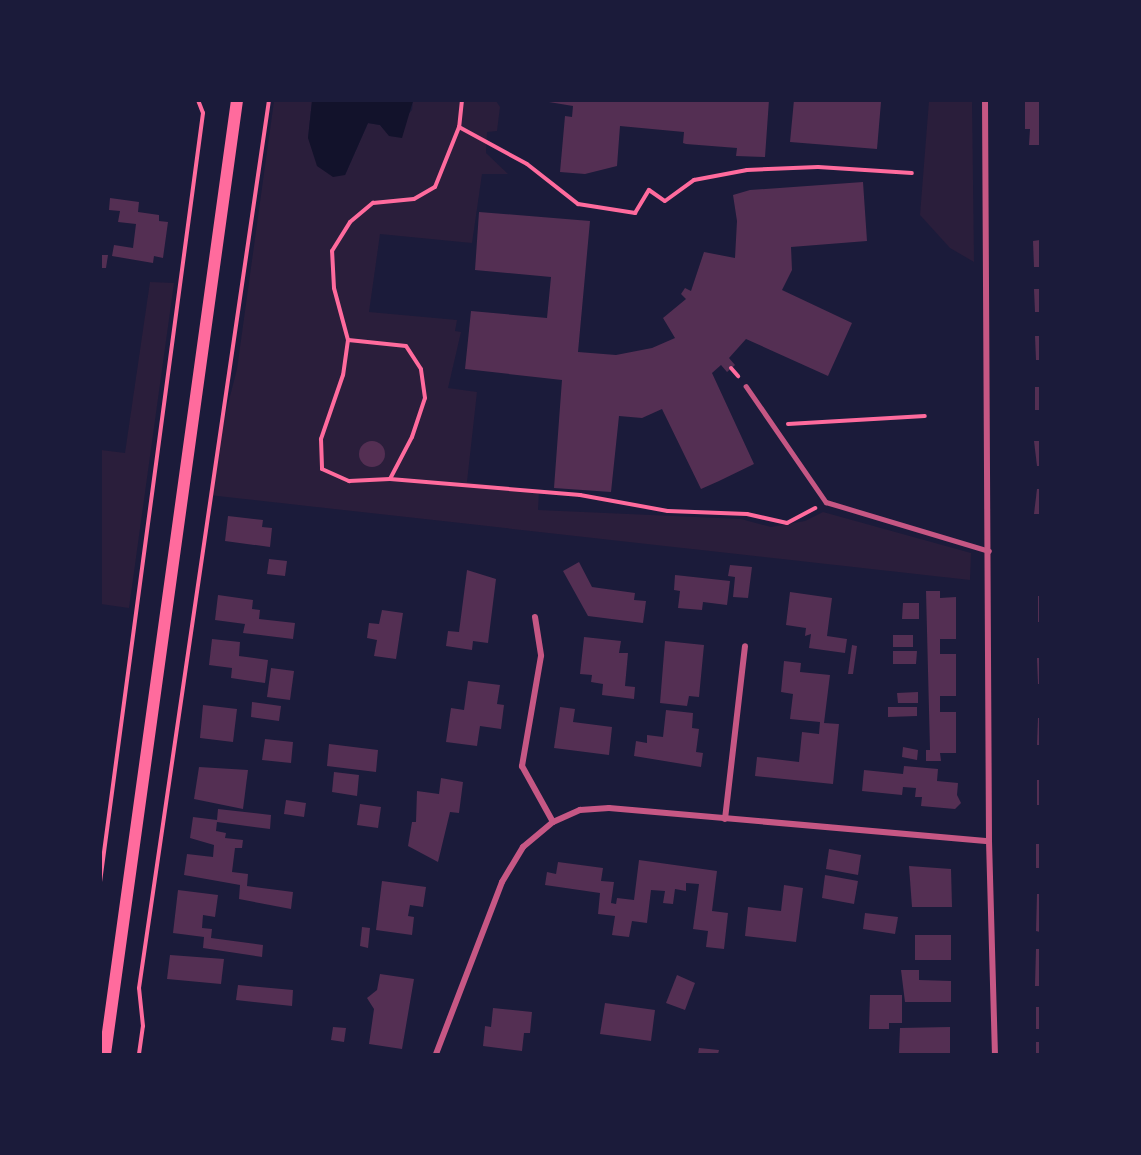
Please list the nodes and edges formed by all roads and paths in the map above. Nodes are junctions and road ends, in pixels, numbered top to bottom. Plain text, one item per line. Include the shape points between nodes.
1 (198, 100) edge
2 (237, 100) edge
3 (269, 100) edge
4 (462, 100) edge
5 (985, 100) edge
6 (459, 127) junction
7 (912, 173) dead end
8 (348, 340) junction
9 (746, 386) dead end
10 (925, 416) dead end
11 (776, 424) junction
12 (390, 479) junction
13 (826, 502) junction
14 (988, 551) junction
15 (535, 616) dead end
16 (746, 646) dead end
17 (725, 819) junction
18 (552, 822) junction
19 (989, 841) junction
20 (100, 882) edge
21 (105, 1054) edge
22 (139, 1054) edge
23 (436, 1054) edge
24 (994, 1054) edge

1 - 20 path via 203,113
2 - 21 main road
3 - 22 path via 139,988 143,1026
4 - 6 path
5 - 14 street
6 - 7 path via 527,164 578,204 635,213 650,190 665,201 694,180 747,170 818,167
6 - 8 path via 435,187 414,199 373,203 350,222 332,251 334,288
8 - 12 path via 406,346 422,369 425,398 412,436
8 - 12 path via 343,375 321,439 322,470 349,482
9 - 11 lane
10 - 11 path
11 - 13 lane
12 - 13 path via 580,495 668,511 747,514 787,523
13 - 14 lane
14 - 19 street
15 - 18 street via 541,656 522,766
16 - 17 street
17 - 18 street via 609,808 580,810
17 - 19 street
18 - 23 street via 523,847 502,882
19 - 24 street

